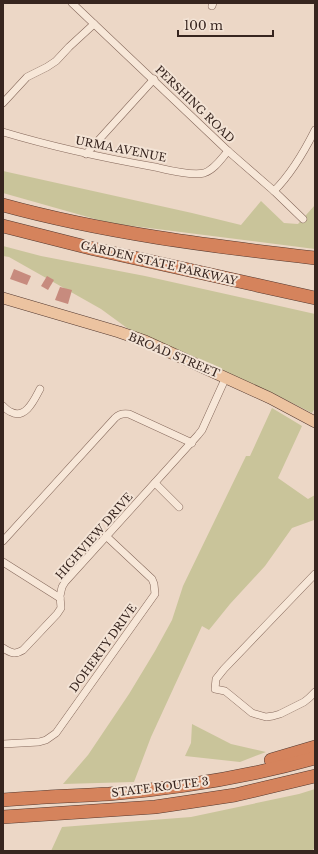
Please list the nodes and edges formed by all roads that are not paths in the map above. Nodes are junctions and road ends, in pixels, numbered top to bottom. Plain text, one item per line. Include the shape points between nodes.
1 (72, 3) edge
2 (94, 24) junction
3 (154, 79) junction
4 (3, 103) edge
5 (315, 130) edge
6 (3, 132) edge
7 (228, 151) junction
8 (86, 154) junction
9 (274, 191) junction
10 (3, 204) edge
11 (303, 219) dead end
12 (3, 226) edge
13 (315, 258) edge
14 (3, 298) edge
15 (315, 298) edge
16 (226, 377) junction
17 (40, 388) dead end
18 (3, 406) edge
19 (315, 422) edge
20 (192, 443) junction
21 (155, 483) junction
22 (180, 507) dead end
23 (106, 536) junction
24 (3, 541) edge
25 (3, 562) edge
26 (315, 574) edge
27 (60, 598) junction
28 (3, 648) edge
29 (315, 692) edge
30 (3, 744) edge
31 (315, 747) edge
32 (315, 758) edge
33 (315, 776) edge
34 (89, 795) junction
35 (3, 800) edge
36 (3, 817) edge

1 - 2 street, PERSHING ROAD
2 - 3 street, PERSHING ROAD
2 - 4 street via 56,61 27,77
3 - 7 street, PERSHING ROAD
3 - 8 street
5 - 9 street via 306,149
6 - 8 street, URMA AVENUE
7 - 8 street, URMA AVENUE via 208,172 197,174
7 - 9 street, PERSHING ROAD
9 - 11 street, PERSHING ROAD
10 - 13 highway, GARDEN STATE PARKWAY via 141,235
12 - 15 highway, GARDEN STATE PARKWAY
14 - 16 main road, BROAD STREET via 139,338
16 - 19 main road, BROAD STREET
16 - 20 street, HIGHVIEW DRIVE via 202,430
17 - 18 street via 28,409 22,412 14,413
20 - 21 street, HIGHVIEW DRIVE
20 - 24 street via 129,414 120,414
21 - 22 street
21 - 23 street, HIGHVIEW DRIVE
23 - 27 street, HIGHVIEW DRIVE via 65,582
23 - 30 street, DOHERTY DRIVE via 152,579 155,594 56,733 39,742
25 - 27 street
26 - 29 street via 224,669 216,679 215,689 225,691 252,713 266,717 292,708
27 - 28 street, HIGHVIEW DRIVE via 61,608 57,614 23,650 14,653
31 - 34 highway via 232,770
32 - 34 highway, STATE ROUTE 3 via 214,781
33 - 36 highway, STATE ROUTE 3 via 235,795 155,807
34 - 35 highway, STATE ROUTE 3

